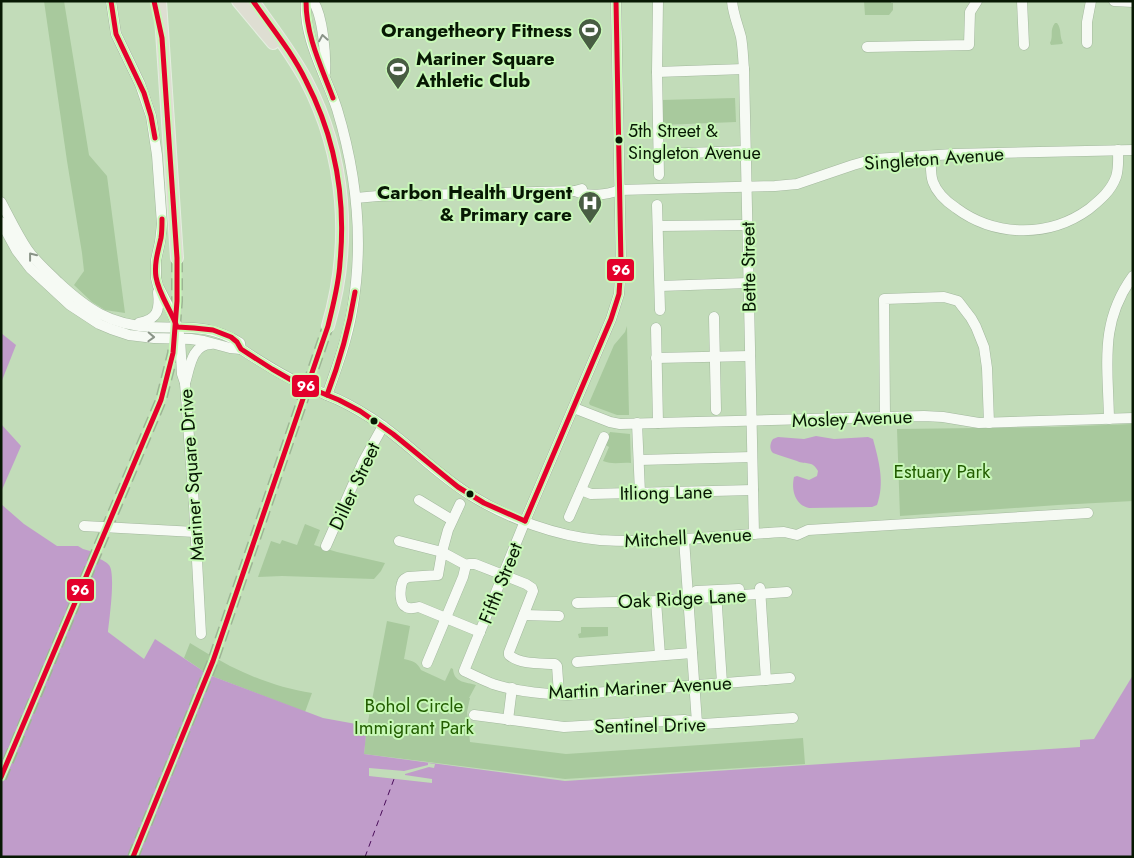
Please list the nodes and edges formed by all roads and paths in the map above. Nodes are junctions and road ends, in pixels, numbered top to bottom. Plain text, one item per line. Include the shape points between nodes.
1 (111, 1) edge
2 (154, 1) edge
3 (160, 1) edge
4 (238, 1) edge
5 (253, 1) edge
6 (306, 1) edge
7 (313, 1) edge
8 (616, 1) edge
9 (658, 1) edge
10 (732, 1) edge
11 (978, 1) edge
12 (1022, 1) edge
13 (1091, 1) edge
14 (1114, 1) edge
15 (1133, 2) edge
16 (162, 38) junction
17 (1087, 43) dead end
18 (1024, 45) dead end
19 (867, 47) dead end
20 (744, 69) junction
21 (657, 72) junction
22 (304, 76) junction
23 (325, 76) junction
24 (1118, 150) junction
25 (1133, 150) edge
26 (745, 151) junction
27 (659, 154) junction
28 (931, 156) junction
29 (659, 176) dead end
30 (746, 188) junction
31 (619, 190) junction
32 (356, 198) junction
33 (1, 202) edge
34 (657, 205) dead end
35 (1, 222) edge
36 (746, 225) junction
37 (658, 226) junction
38 (177, 258) tunnel mouth
39 (1133, 276) edge
40 (748, 282) junction
41 (158, 286) junction
42 (660, 286) junction
43 (660, 310) dead end
44 (714, 317) dead end
45 (134, 325) junction
46 (328, 326) tunnel mouth
47 (177, 327) junction
48 (656, 328) dead end
49 (180, 338) junction
50 (217, 344) junction
51 (241, 348) junction
52 (750, 356) junction
53 (714, 357) junction
54 (656, 358) junction
55 (185, 383) junction
56 (327, 395) junction
57 (574, 408) junction
58 (716, 410) dead end
59 (885, 417) junction
60 (1133, 418) edge
61 (1109, 419) junction
62 (751, 421) junction
63 (637, 423) junction
64 (658, 423) junction
65 (989, 423) junction
66 (383, 426) junction
67 (604, 436) dead end
68 (752, 457) junction
69 (638, 460) junction
70 (581, 490) junction
71 (753, 490) junction
72 (640, 493) junction
73 (419, 500) dead end
74 (460, 504) dead end
75 (1088, 513) dead end
76 (569, 517) dead end
77 (452, 520) junction
78 (525, 522) junction
79 (84, 526) dead end
80 (195, 532) junction
81 (754, 534) junction
82 (684, 539) junction
83 (398, 541) dead end
84 (326, 546) dead end
85 (442, 552) junction
86 (466, 565) junction
87 (503, 575) junction
88 (787, 589) dead end
89 (760, 591) junction
90 (716, 594) junction
91 (688, 595) junction
92 (656, 601) junction
93 (577, 603) dead end
94 (524, 615) junction
95 (559, 616) dead end
96 (446, 618) junction
97 (480, 632) junction
98 (201, 634) dead end
99 (692, 653) junction
100 (660, 655) junction
101 (577, 662) dead end
102 (427, 663) dead end
103 (464, 671) joint
104 (790, 678) dead end
105 (766, 680) junction
106 (722, 683) junction
107 (694, 685) junction
108 (512, 688) junction
109 (559, 694) junction
110 (474, 715) dead end
111 (793, 718) dead end
112 (508, 720) junction
113 (697, 723) junction

1 - 41 street, Mariner Square Drive via 116,34 144,93 153,128 162,224 155,269
2 - 16 main road
3 - 16 main road
4 - 22 main road
5 - 22 main road
6 - 23 street via 309,32
23 -> 7 street via 324,41
8 - 31 street, Fifth Street
9 - 21 street
10 - 20 street, Bette Street
11 - 19 street via 970,16 970,45
12 - 18 street
13 - 17 street
14 - 15 street
16 - 38 main road
20 - 21 street
20 - 26 street, Bette Street
21 - 27 street
22 - 46 main road via 329,138 341,198 341,264
23 - 32 street via 337,110
24 - 25 street, Singleton Avenue
24 - 28 street, Singleton Avenue
24 - 28 street via 1116,177 1102,198 1066,222 1027,230 987,225 952,206 933,182
26 - 27 street
26 - 30 street, Bette Street
27 - 29 street
28 - 30 street, Singleton Avenue via 874,159 796,184
30 - 31 street, Singleton Avenue
30 - 36 street, Bette Street
31 - 32 street, Singleton Avenue
31 - 57 street, Fifth Street via 620,294
32 - 56 street via 358,255 354,300 342,354
45 -> 33 street, Mitchell Avenue via 109,319 93,310 50,275 25,246
34 - 37 street
35 -> 49 street via 30,268 89,319 129,335
36 - 37 street
36 - 40 street, Bette Street
37 - 42 street
39 - 61 street via 1121,295 1110,325 1107,353
40 - 42 street
40 - 52 street, Bette Street
41 - 45 street via 159,306 155,316
41 - 47 street, Mariner Square Drive
42 - 43 street
44 - 53 street
45 - 47 street, Mitchell Avenue
47 - 49 street, Mariner Square Drive
47 - 51 street, Mitchell Avenue via 216,331 240,343
48 - 54 street
49 - 50 street
49 - 55 street, Mariner Square Drive
50 - 51 street
50 - 55 street via 202,345 198,349
51 - 56 street, Mitchell Avenue via 272,369
52 - 53 street
52 - 62 street, Bette Street
53 - 54 street
53 - 58 street
54 - 64 street
55 - 80 street, Mariner Square Drive
56 - 66 street, Mitchell Avenue
57 - 63 street, Mosley Avenue via 610,422
57 - 78 street, Fifth Street
59 - 62 street, Mosley Avenue
59 - 65 street, Mosley Avenue via 943,417
59 - 65 street via 884,300 944,297 958,302 976,327 984,347
60 - 61 street, Mosley Avenue
61 - 65 street, Mosley Avenue
62 - 64 street, Mosley Avenue
62 - 68 street, Bette Street
63 - 64 street, Mosley Avenue
63 - 69 street
66 - 78 street, Mitchell Avenue via 458,487
66 - 84 street, Diller Street via 363,462
67 - 70 street
68 - 69 street
68 - 71 street, Bette Street
69 - 72 street
70 - 72 street, Itliong Lane via 591,494
70 - 76 street
71 - 72 street, Itliong Lane
71 - 81 street, Bette Street
73 - 77 street
74 - 77 street
75 - 81 street, Mitchell Avenue via 808,530 797,535 784,532
77 - 85 street
78 - 82 street, Mitchell Avenue via 600,540
78 - 87 street, Fifth Street
79 - 80 street
80 - 98 street, Mariner Square Drive
81 - 82 street, Mitchell Avenue
82 - 91 street
83 - 85 street
85 - 86 street
85 - 96 street via 438,575 404,579 401,598 406,608 419,608
86 - 87 street via 475,564
86 - 96 street
87 - 94 street via 532,588
87 - 97 street, Fifth Street
88 - 89 street, Oak Ridge Lane
89 - 90 street, Oak Ridge Lane
89 - 105 street
90 - 91 street, Oak Ridge Lane
90 - 106 street
91 - 92 street, Oak Ridge Lane
91 - 99 street
92 - 93 street, Oak Ridge Lane
92 - 100 street
94 - 95 street
94 - 109 street via 509,655 529,662 555,664
96 - 97 street
96 - 102 street
97 - 103 street, Fifth Street
99 - 100 street
99 - 107 street
100 - 101 street
103 - 108 street, Martin Mariner Avenue
104 - 105 street, Martin Mariner Avenue
105 - 106 street, Martin Mariner Avenue
106 - 107 street, Martin Mariner Avenue
107 - 109 street, Martin Mariner Avenue
107 - 113 street
108 - 109 street, Martin Mariner Avenue
108 - 112 street
110 - 112 street, Sentinel Drive
111 - 113 street, Sentinel Drive
112 - 113 street, Sentinel Drive via 564,727 678,720

